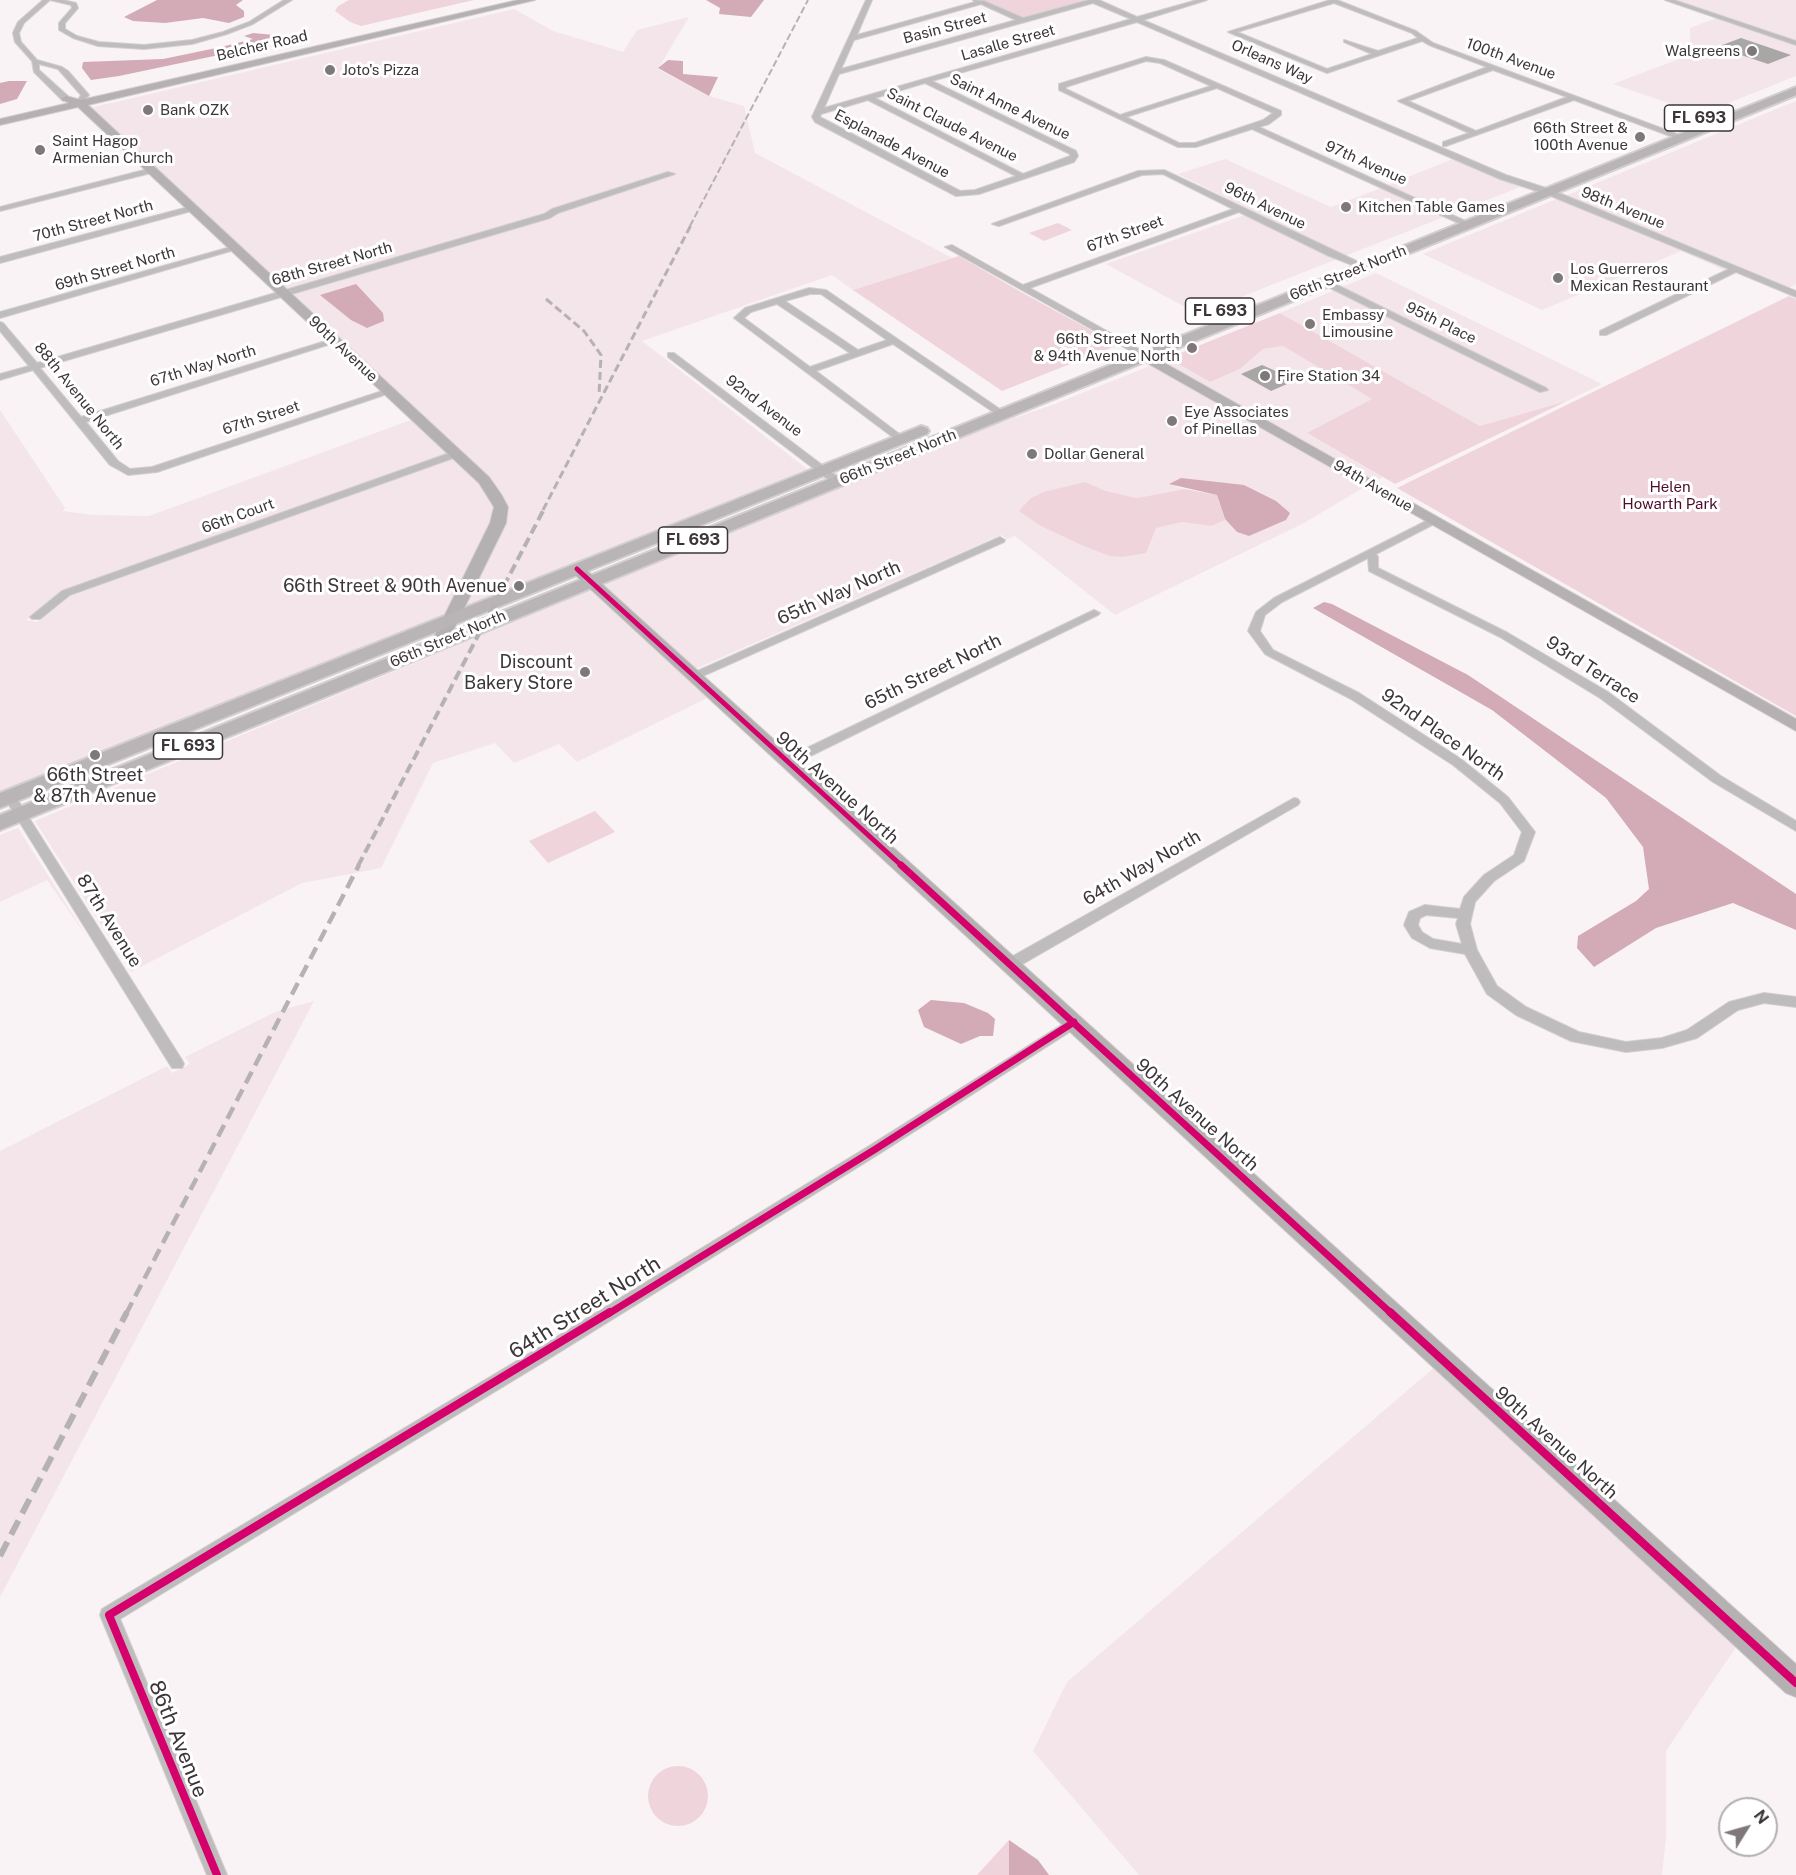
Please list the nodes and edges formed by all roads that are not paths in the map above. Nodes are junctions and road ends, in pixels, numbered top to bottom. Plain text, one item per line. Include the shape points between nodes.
1 (47, 0) edge
2 (53, 0) edge
3 (289, 0) edge
4 (499, 0) edge
5 (530, 0) edge
6 (1095, 0) edge
7 (1204, 0) edge
8 (1668, 0) edge
9 (979, 1) edge
10 (1334, 1) edge
11 (871, 2) edge
12 (1138, 19) junction
13 (1023, 21) junction
14 (853, 38) junction
15 (1425, 38) junction
16 (1346, 40) dead end
17 (1796, 43) edge
18 (1379, 54) junction
19 (34, 61) junction
20 (1494, 67) junction
21 (836, 73) junction
22 (69, 79) junction
23 (1796, 79) edge
24 (926, 81) junction
25 (49, 83) junction
26 (1217, 86) junction
27 (1796, 91) edge
28 (1575, 97) junction
29 (869, 98) junction
30 (77, 99) junction
31 (819, 112) junction
32 (0, 114) edge
33 (1120, 117) junction
34 (0, 122) edge
35 (1253, 127) junction
36 (1664, 131) junction
37 (1475, 133) junction
38 (1681, 137) junction
39 (1442, 147) junction
40 (152, 170) junction
41 (670, 174) dead end
42 (1022, 176) junction
43 (1528, 187) junction
44 (1549, 192) junction
45 (192, 208) junction
46 (0, 209) edge
47 (1239, 209) junction
48 (1452, 217) junction
49 (996, 224) dead end
50 (1468, 224) junction
51 (949, 247) dead end
52 (237, 248) junction
53 (1347, 259) junction
54 (0, 260) edge
55 (1363, 266) junction
56 (1736, 269) junction
57 (1326, 282) junction
58 (1022, 288) junction
59 (283, 293) junction
60 (1796, 294) edge
61 (778, 301) junction
62 (0, 315) edge
63 (0, 325) edge
64 (1603, 333) dead end
65 (335, 340) junction
66 (895, 340) junction
67 (1130, 348) junction
68 (857, 354) junction
69 (671, 355) dead end
70 (1145, 356) junction
71 (35, 367) junction
72 (808, 371) junction
73 (0, 377) edge
74 (1543, 390) dead end
75 (388, 392) junction
76 (988, 404) junction
77 (1002, 414) junction
78 (80, 421) junction
79 (901, 439) junction
80 (455, 454) junction
81 (823, 470) junction
82 (142, 472) joint
83 (838, 482) junction
84 (1434, 520) junction
85 (1000, 540) dead end
86 (1370, 555) junction
87 (584, 576) junction
88 (1094, 613) dead end
89 (36, 617) dead end
90 (449, 619) junction
91 (439, 643) junction
92 (692, 675) junction
93 (221, 723) junction
94 (1796, 726) edge
95 (788, 762) junction
96 (1294, 802) dead end
97 (10, 804) edge
98 (0, 823) edge
99 (1796, 827) edge
100 (1465, 914) junction
101 (1470, 950) junction
102 (1008, 965) junction
103 (1796, 1002) edge
104 (1074, 1022) junction
105 (177, 1064) dead end
106 (109, 1615) joint
107 (1796, 1683) edge
108 (217, 1875) edge

1 - 19 street via 21,22 16,33 22,50
2 - 3 street via 74,4 62,30 75,37 98,44 144,47 192,42 225,33 251,23
4 - 30 street, Belcher Road
5 - 30 street, Belcher Road
6 - 12 street, Orleans Way
6 - 13 street, Basin Street
7 - 12 street, Lasalle Street
8 - 17 street
9 - 13 street
9 - 14 street
10 - 15 street, 100th Avenue
10 - 18 street via 1231,32 1327,72
11 - 14 street, Esplanade Avenue
12 - 24 street, Lasalle Street
12 - 39 street, Orleans Way
13 - 21 street, Basin Street
14 - 21 street, Esplanade Avenue
15 - 18 street
15 - 20 street, 100th Avenue via 1431,44
16 - 18 street
19 - 22 street via 60,68
19 - 25 street via 36,71
20 - 28 street, 100th Avenue
20 - 37 street via 1402,101
21 - 31 street, Esplanade Avenue
22 - 25 street
22 - 30 street
23 - 36 main road, 66th Street North / FL 693
24 - 29 street, Lasalle Street
24 - 42 street, Saint Anne Avenue via 1073,153 1071,160
25 - 30 street
26 - 33 street
26 - 33 street via 1154,59 1062,86
26 - 35 street via 1278,113
27 - 38 main road, 66th Street North / FL 693
28 - 36 street, 100th Avenue
28 - 37 street
29 - 31 street, Lasalle Street
29 - 42 street, Saint Claude Avenue
30 - 32 street, Belcher Road
30 - 34 street, Belcher Road
30 - 40 street, 90th Avenue
31 - 42 street, Esplanade Avenue via 818,120 953,193 976,192
33 - 35 street via 1187,146
35 - 48 street, 97th Avenue
36 - 38 street, 100th Avenue
36 - 43 main road, 66th Street North / FL 693
37 - 39 street
38 - 44 main road, 66th Street North / FL 693
39 - 43 street, 98th Avenue
40 - 45 street, 90th Avenue
40 - 46 street
41 - 59 street, 68th Street North via 546,216
43 - 44 street, 98th Avenue
43 - 48 main road, 66th Street North / FL 693
44 - 50 main road, 66th Street North / FL 693
44 - 56 street, 98th Avenue
45 - 52 street, 90th Avenue
45 - 54 street, 70th Street North
47 - 49 street, 96th Avenue via 1173,174 1156,171
47 - 53 street, 96th Avenue
47 - 58 street, 67th Street
48 - 50 street, 97th Avenue
48 - 53 main road, 66th Street North / FL 693
50 - 55 main road, 66th Street North / FL 693
51 - 58 street, 94th Avenue
52 - 59 street, 90th Avenue
52 - 62 street, 69th Street North
53 - 55 street, 96th Avenue
53 - 67 main road, 66th Street North / FL 693
55 - 57 main road, 66th Street North / FL 693
56 - 60 street, 98th Avenue
56 - 64 street
57 - 70 main road, 66th Street North / FL 693
57 - 74 street, 95th Place
58 - 67 street, 94th Avenue
59 - 65 street, 90th Avenue
59 - 71 street, 68th Street North
61 - 66 street via 809,291 823,292
61 - 68 street
61 - 72 street via 748,310 738,318
63 - 71 street, 88th Avenue North
65 - 75 street, 90th Avenue
65 - 78 street, 67th Way North
66 - 68 street
66 - 76 street
67 - 70 street, 94th Avenue
67 - 76 main road, 66th Street North / FL 693
68 - 72 street
69 - 81 street, 92nd Avenue
70 - 77 main road, 66th Street North / FL 693
70 - 84 street, 94th Avenue
71 - 73 street, 68th Street North
71 - 78 street, 88th Avenue North
72 - 79 street
75 - 80 street, 90th Avenue
75 - 82 street, 67th Street
76 - 77 street
76 - 79 main road, 66th Street North / FL 693
77 - 83 main road, 66th Street North / FL 693
78 - 82 street, 88th Avenue North via 120,469
79 - 81 main road, 66th Street North / FL 693
80 - 89 street, 66th Court via 66,593
80 - 90 street, 90th Avenue via 484,480 501,507 489,544
81 - 83 street, 92nd Avenue
81 - 87 main road, 66th Street North / FL 693
83 - 87 main road, 66th Street North / FL 693
84 - 86 street, 92nd Place North
84 - 94 street, 94th Avenue
85 - 92 street, 65th Way North
86 - 99 street, 93rd Terrace via 1373,569 1504,635 1604,694 1717,779
86 - 100 street, 92nd Place North via 1278,600 1260,614 1254,631 1269,652 1355,696 1457,762 1504,800 1529,832 1518,858 1489,878 1469,900
87 - 90 main road, 66th Street North / FL 693
87 - 91 main road, 66th Street North / FL 693
87 - 92 street, 90th Avenue North
88 - 95 street, 65th Street North
90 - 91 street, 90th Avenue
90 - 93 main road, 66th Street North / FL 693
91 - 93 main road, 66th Street North / FL 693
92 - 95 street, 90th Avenue North
93 - 97 main road, 66th Street North / FL 693
95 - 102 street, 90th Avenue North
96 - 102 street, 64th Way North
97 - 98 main road, 66th Street North / FL 693
97 - 105 street, 87th Avenue
100 - 101 street via 1463,924
100 - 101 street via 1425,910 1414,915 1411,925 1417,935 1430,943
101 - 103 street via 1492,990 1521,1011 1576,1037 1626,1047 1662,1043 1692,1034 1734,1006 1764,998
102 - 104 street, 90th Avenue North
104 - 106 street, 64th Street North via 864,1156
104 - 107 street, 90th Avenue North
106 - 108 street, 86th Avenue

